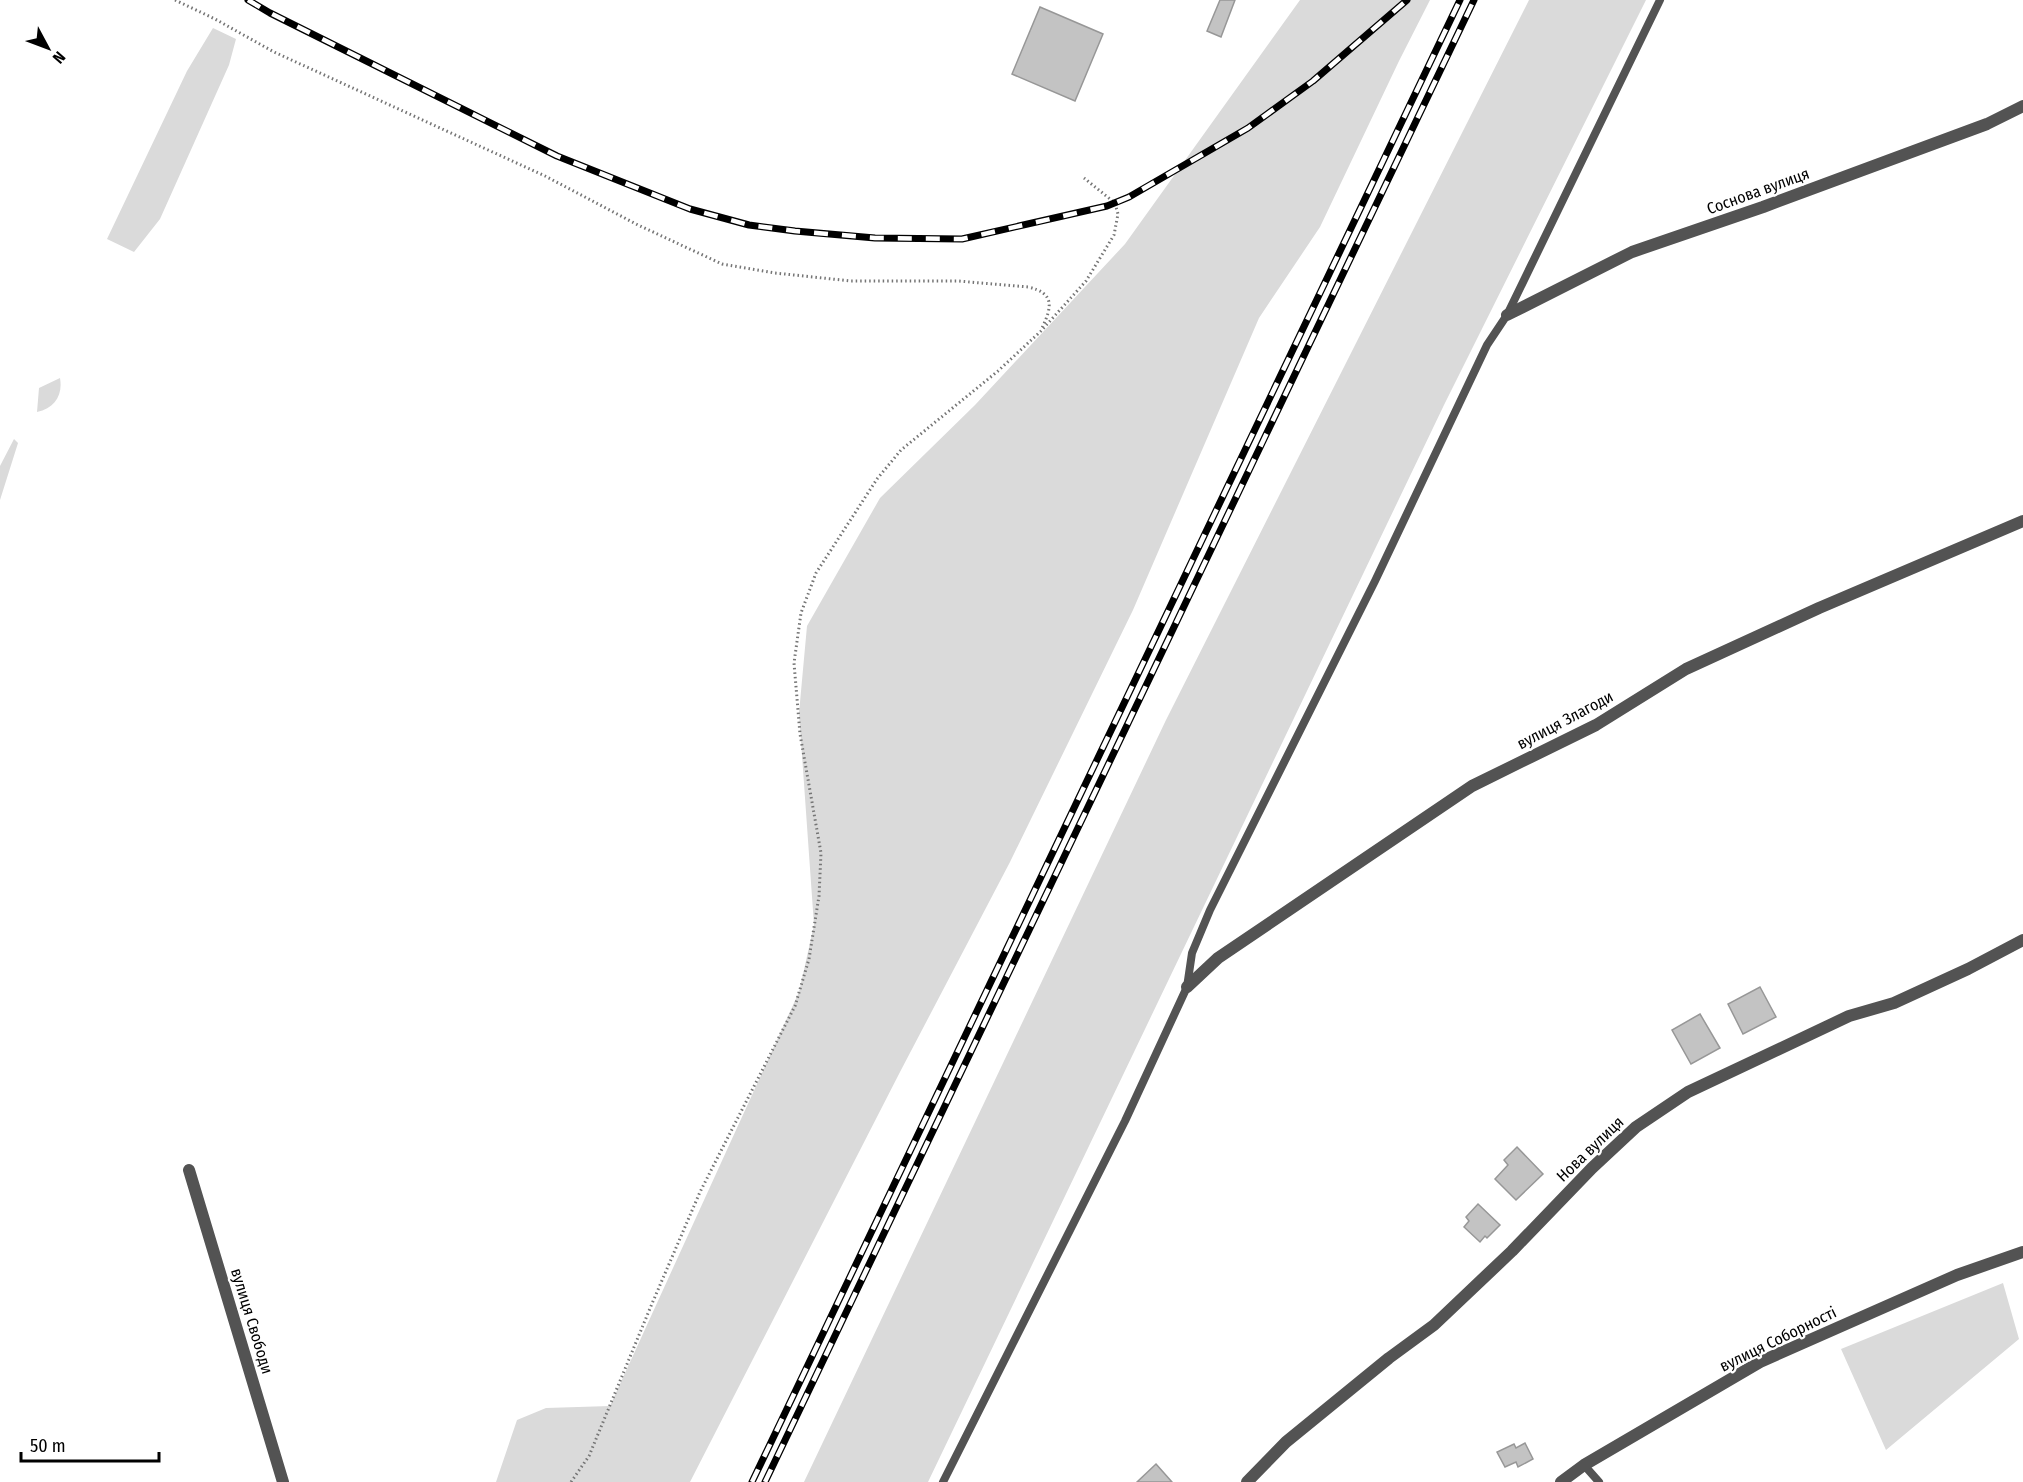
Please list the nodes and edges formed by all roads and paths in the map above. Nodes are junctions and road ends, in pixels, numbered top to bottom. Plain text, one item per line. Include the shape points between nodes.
1 (175, 0) edge
2 (1660, 0) edge
3 (2023, 106) edge
4 (1084, 178) dead end
5 (1507, 315) junction
6 (1041, 331) junction
7 (2023, 521) edge
8 (2023, 940) edge
9 (1186, 987) junction
10 (189, 1170) dead end
11 (2023, 1252) edge
12 (1584, 1465) junction
13 (283, 1482) edge
14 (571, 1482) edge
15 (943, 1482) edge
16 (1247, 1482) edge
17 (1561, 1482) edge
18 (1599, 1482) edge

1 - 6 path via 274,52 545,176 722,264 851,280 958,281 1036,288 1051,306
2 - 5 lane
3 - 5 street, Соснова вулиця via 1987,124 1784,200 1632,252
4 - 6 path via 1114,203 1118,214 1114,235 1086,282
5 - 9 lane via 1487,345 1375,581 1210,910 1192,953
6 - 14 path via 901,450 816,573 801,613 794,663 801,734 821,853 809,959 795,1006 700,1192 589,1456
7 - 9 street, вулиця Злагоди via 1686,669 1596,725 1472,786 1218,958
8 - 16 street, Нова вулиця via 1894,1003 1849,1016 1764,1055 1688,1092 1644,1121 1434,1325 1286,1442
9 - 15 lane via 1125,1121
10 - 13 street, вулиця Свободи
11 - 12 street, вулиця Соборності via 1957,1275 1760,1362
12 - 17 street, вулиця Соборності
12 - 18 lane

